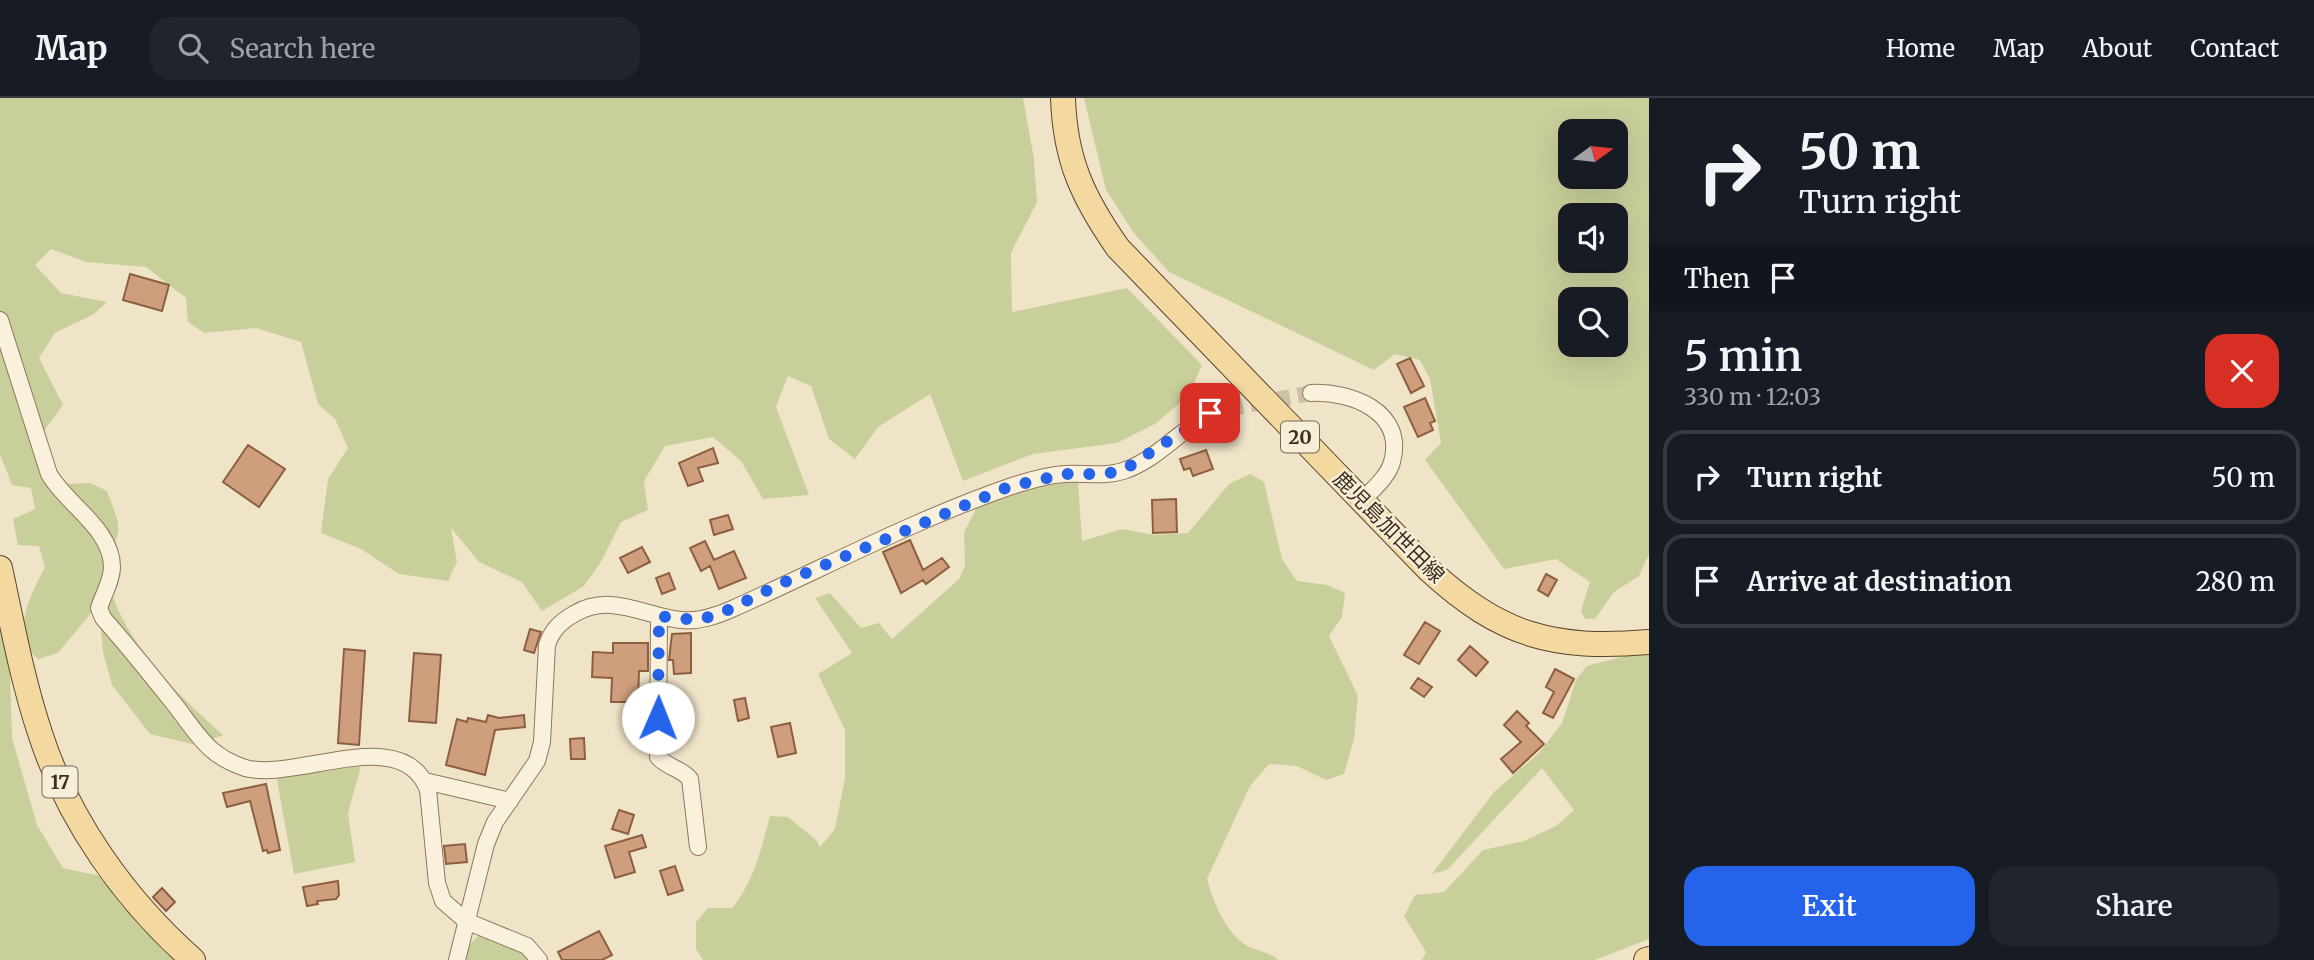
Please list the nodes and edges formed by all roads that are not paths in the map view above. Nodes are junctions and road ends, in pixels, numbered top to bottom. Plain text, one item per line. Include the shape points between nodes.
1 (1063, 98) edge
2 (0, 320) edge
3 (1311, 393) tunnel mouth
4 (1227, 409) tunnel mouth
5 (1362, 500) junction
6 (0, 568) edge
7 (659, 616) junction
8 (1649, 642) edge
9 (425, 781) junction
10 (510, 801) junction
11 (698, 848) dead end
12 (466, 921) junction
13 (193, 960) edge
14 (457, 960) edge
15 (539, 960) edge

1 - 5 main road, 鹿児島加世田線 / 20 via 1074,170 1086,200 1118,248
2 - 9 street via 49,474 58,490 108,542 112,568 99,608 103,618 212,750 247,768 269,770 355,758 397,758
3 - 5 street via 1360,399 1385,422 1394,445 1392,464
4 - 7 street via 1198,419 1124,470 1065,474 1008,487 718,615 695,620
5 - 8 main road, 鹿児島加世田線 / 20 via 1464,601 1506,626 1586,645
6 - 13 main road, 17 via 40,736 67,799 130,895
7 - 10 street via 610,603 596,604 564,620 552,632 547,645 542,741 537,761
7 - 11 street via 658,757 690,779
9 - 10 street
9 - 12 street via 437,883 443,901
10 - 12 street via 486,845
12 - 14 street
12 - 15 street via 527,946

